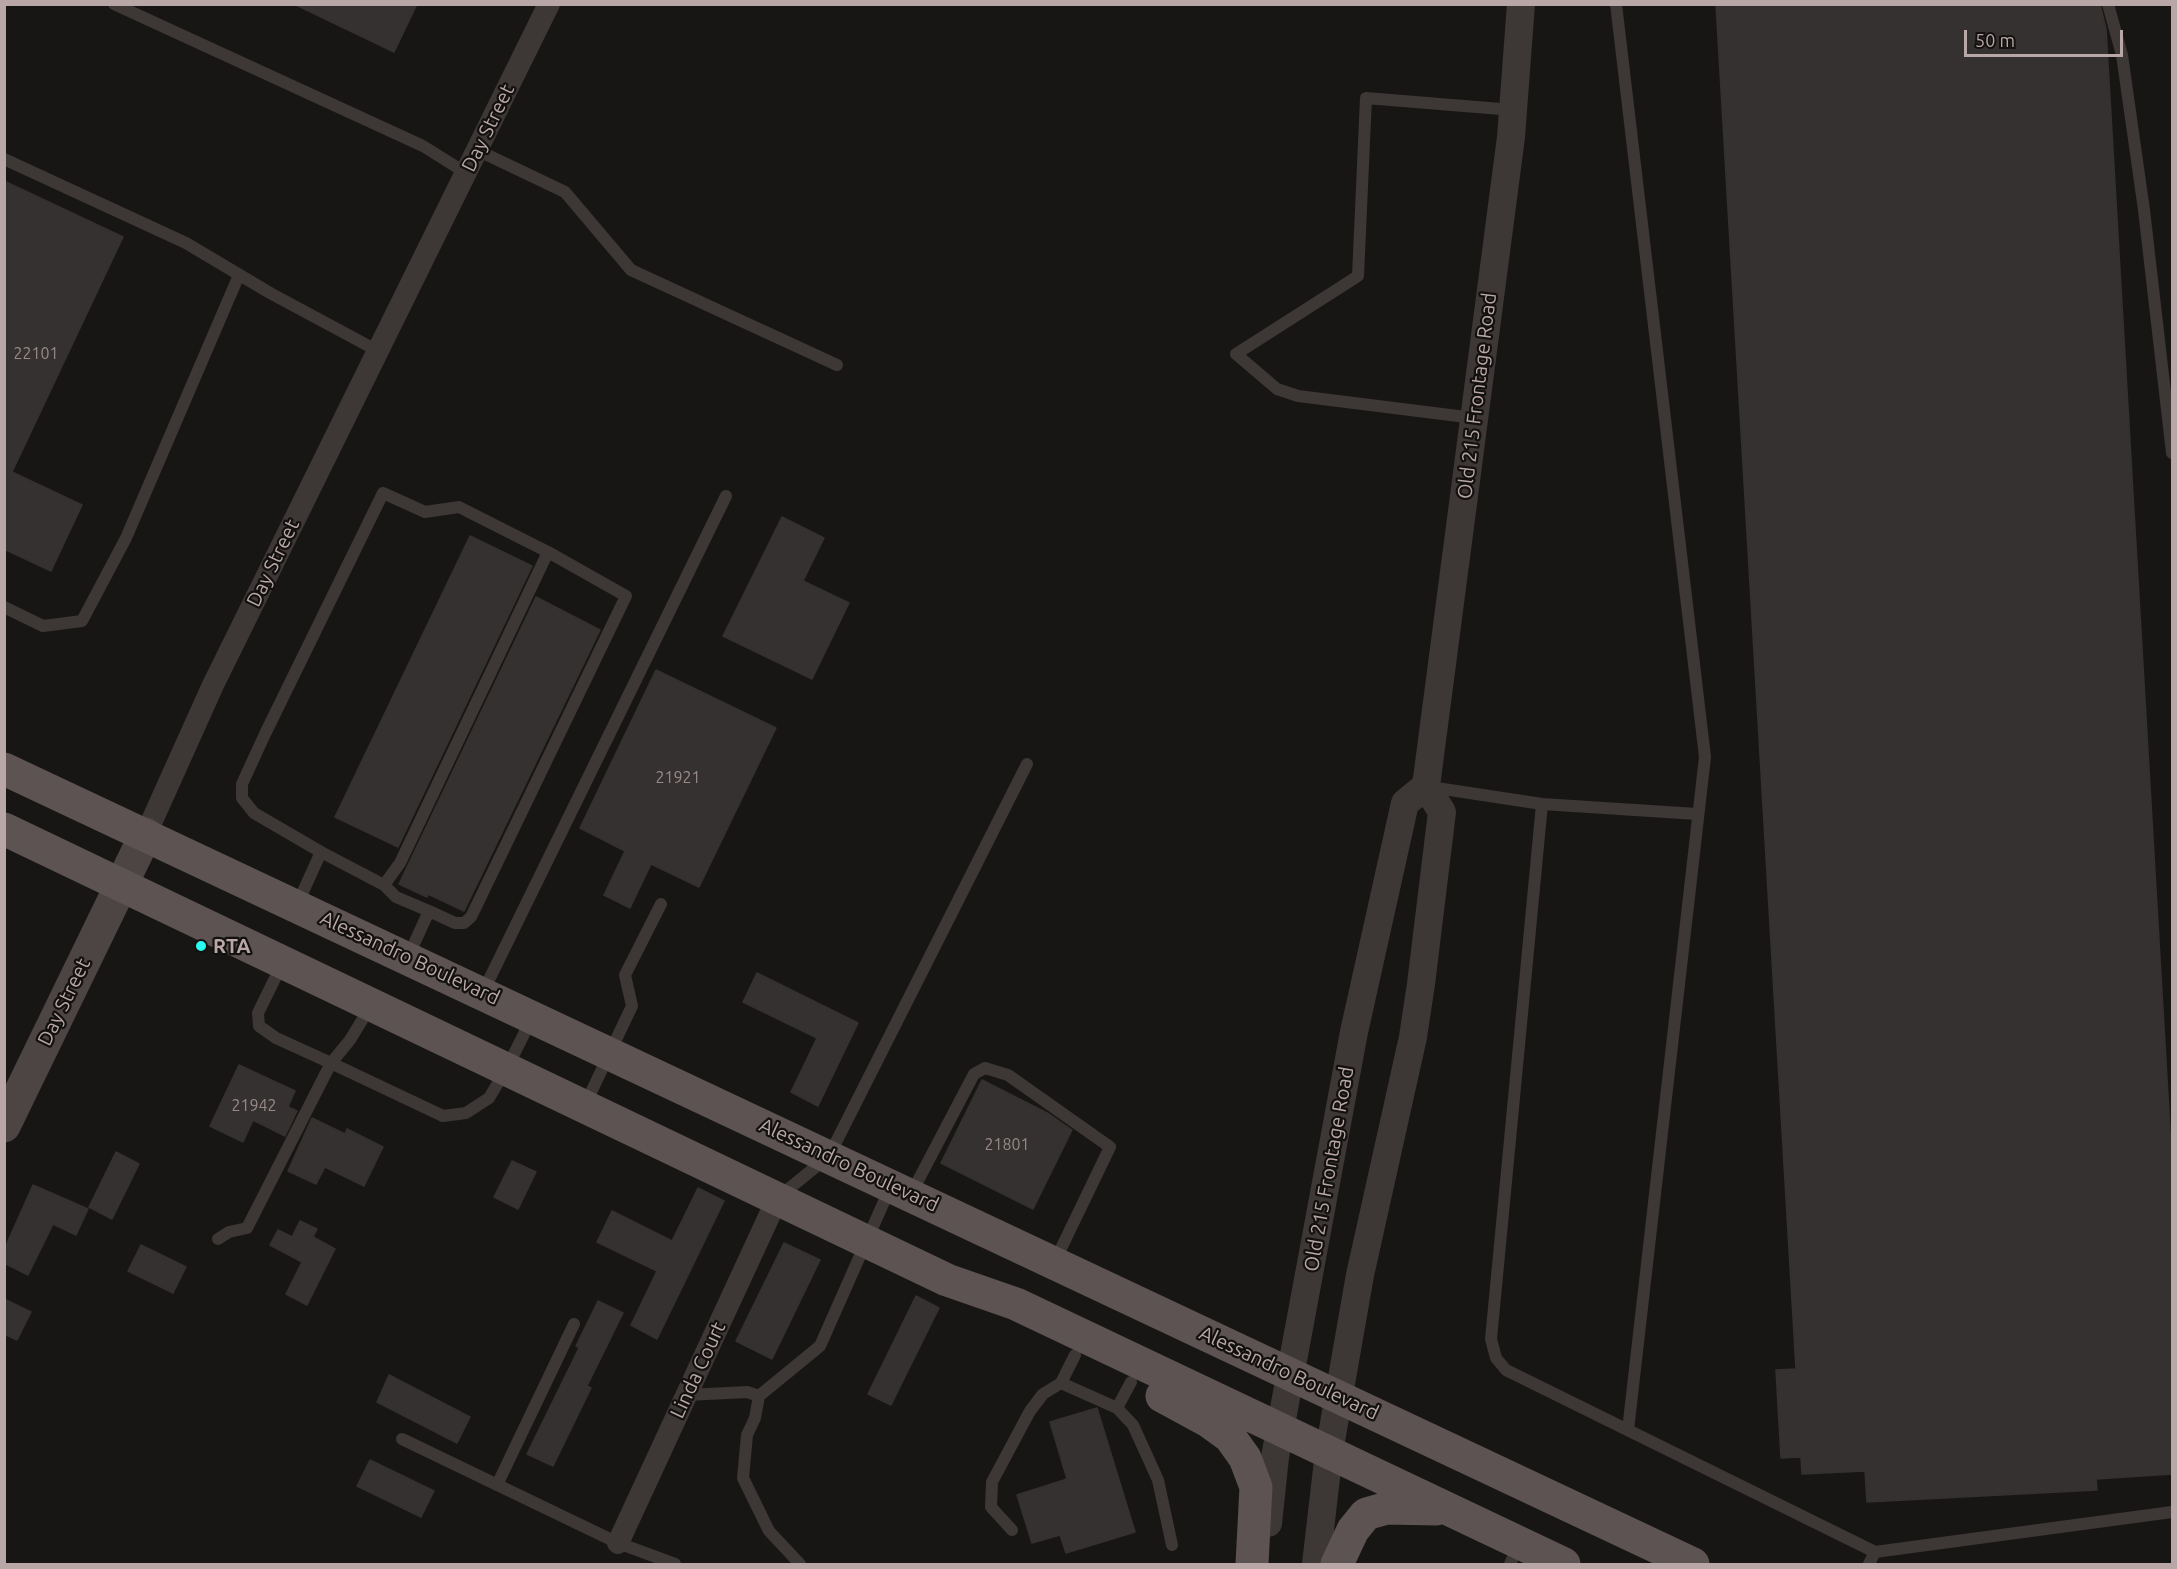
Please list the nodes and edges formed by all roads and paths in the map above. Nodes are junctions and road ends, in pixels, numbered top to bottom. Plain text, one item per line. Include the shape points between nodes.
1 (114, 4) edge
2 (549, 4) edge
3 (1521, 4) edge
4 (1616, 4) edge
5 (2108, 4) edge
6 (1513, 110) junction
7 (477, 150) junction
8 (4, 159) edge
9 (466, 174) junction
10 (239, 274) junction
11 (378, 351) junction
12 (837, 365) dead end
13 (1474, 418) junction
14 (2172, 453) edge
15 (726, 496) dead end
16 (548, 552) junction
17 (4, 607) edge
18 (1027, 764) dead end
19 (4, 769) edge
20 (1426, 786) junction
21 (1542, 804) junction
22 (1697, 814) junction
23 (4, 829) edge
24 (146, 834) junction
25 (321, 852) junction
26 (121, 883) junction
27 (384, 885) junction
28 (661, 904) dead end
29 (297, 905) junction
30 (429, 911) junction
31 (408, 957) junction
32 (284, 961) junction
33 (483, 992) junction
34 (372, 1004) junction
35 (533, 1016) junction
36 (609, 1052) junction
37 (331, 1063) junction
38 (507, 1068) junction
39 (585, 1105) junction
40 (4, 1126) edge
41 (829, 1156) junction
42 (901, 1190) junction
43 (778, 1197) junction
44 (218, 1239) dead end
45 (866, 1239) junction
46 (1054, 1262) junction
47 (947, 1280) junction
48 (574, 1324) dead end
49 (1068, 1369) junction
50 (1290, 1374) junction
51 (687, 1395) junction
52 (1124, 1395) junction
53 (759, 1396) junction
54 (1339, 1397) junction
55 (1280, 1429) junction
56 (1628, 1430) junction
57 (402, 1439) dead end
58 (1329, 1452) junction
59 (497, 1485) junction
60 (1447, 1509) junction
61 (2172, 1512) edge
62 (1012, 1530) dead end
63 (618, 1543) junction
64 (1172, 1545) dead end
65 (1875, 1552) junction
66 (1515, 1554) edge
67 (675, 1564) edge
68 (800, 1564) edge
69 (1252, 1564) edge
70 (1263, 1564) edge
71 (1316, 1564) edge
72 (1337, 1564) edge
73 (1564, 1564) edge
74 (1693, 1564) edge
75 (1869, 1564) edge

1 - 9 lane via 423,146
2 - 7 street, Day Street
3 - 6 street, Old 215 Frontage Road
4 - 22 lane via 1705,757
5 - 14 lane via 2124,66
6 - 13 street, Old 215 Frontage Road
6 - 13 lane via 1366,99 1358,276 1236,354 1277,389 1298,396
7 - 9 street, Day Street
7 - 12 lane via 565,192 631,270
8 - 10 lane via 186,243
9 - 11 street, Day Street
10 - 11 lane
10 - 17 lane via 126,538 82,621 43,626
11 - 24 street, Day Street via 213,685
13 - 20 street, Old 215 Frontage Road
15 - 33 lane
16 - 25 lane via 459,507 425,512 383,493 242,784 242,798 254,813
16 - 27 lane via 400,863
16 - 30 lane via 626,596 471,917 464,923 455,923
18 - 41 lane
19 - 24 main road, Alessandro Boulevard
20 - 21 lane
20 - 50 street, Old 215 Frontage Road via 1405,803 1354,1032
20 - 54 street via 1442,812 1421,984 1413,1037 1360,1275
21 - 22 lane
21 - 56 lane via 1491,1339 1496,1358 1506,1370
22 - 56 lane
23 - 26 main road
24 - 26 main road, Day Street
24 - 29 main road, Alessandro Boulevard
25 - 27 lane
25 - 29 lane
26 - 32 main road
26 - 40 main road, Day Street
27 - 30 lane via 396,897
28 - 36 lane via 625,975 632,1006
29 - 31 main road, Alessandro Boulevard
30 - 31 lane
31 - 33 main road, Alessandro Boulevard
32 - 34 main road
32 - 37 lane via 258,1013 259,1026
33 - 35 main road, Alessandro Boulevard
34 - 37 lane
34 - 38 main road
35 - 36 main road, Alessandro Boulevard
35 - 38 lane
36 - 39 lane
36 - 41 main road, Alessandro Boulevard
37 - 38 lane via 443,1116 466,1113 489,1098
37 - 44 lane via 248,1228
38 - 39 main road
39 - 43 main road
41 - 42 main road, Alessandro Boulevard
41 - 43 lane
42 - 45 lane
42 - 46 main road, Alessandro Boulevard
42 - 46 lane via 974,1074 985,1068 1008,1075 1110,1146
43 - 45 main road
43 - 51 street, Linda Court
45 - 47 main road
45 - 53 lane via 820,1346
46 - 50 main road, Alessandro Boulevard
47 - 49 main road
47 - 55 main road via 1016,1304
48 - 59 lane
49 - 52 main road
49 - 62 lane via 1030,1411 992,1482 991,1507
50 - 54 main road, Alessandro Boulevard
50 - 55 street, Old 215 Frontage Road
51 - 53 lane via 747,1392
51 - 63 street, Linda Court
52 - 64 lane via 1158,1480
52 - 69 main road via 1208,1421 1230,1437 1245,1458 1256,1487
53 - 68 lane via 747,1435 743,1478 769,1531
54 - 58 street
54 - 74 main road, Alessandro Boulevard
55 - 58 main road
55 - 70 street, Old 215 Frontage Road
56 - 65 lane
57 - 59 lane
58 - 60 main road
58 - 71 street
59 - 63 lane
60 - 66 main road
60 - 72 main road via 1386,1508 1366,1514 1353,1530
61 - 65 lane
63 - 67 lane
65 - 75 lane
66 - 73 main road

